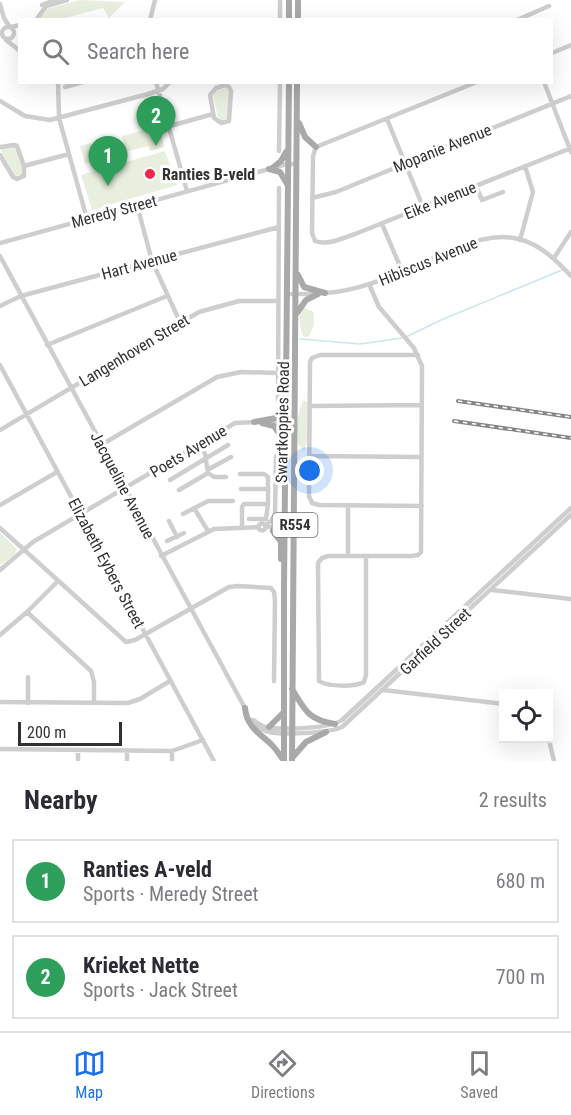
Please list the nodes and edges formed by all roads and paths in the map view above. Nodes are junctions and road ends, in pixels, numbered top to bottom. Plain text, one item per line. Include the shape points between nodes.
1 (55, 0) edge
2 (67, 0) edge
3 (155, 0) edge
4 (280, 0) edge
5 (289, 0) edge
6 (298, 0) edge
7 (0, 4) edge
8 (549, 6) dead end
9 (35, 18) edge
10 (36, 18) edge
11 (150, 18) edge
12 (280, 18) edge
13 (289, 18) edge
14 (298, 18) edge
15 (519, 18) edge
16 (18, 29) edge
17 (4, 32) edge
18 (13, 35) junction
19 (571, 45) edge
20 (17, 50) edge
21 (553, 53) edge
22 (58, 84) edge
23 (75, 84) edge
24 (157, 84) edge
25 (168, 84) edge
26 (280, 84) edge
27 (289, 84) edge
28 (297, 84) edge
29 (472, 84) edge
30 (544, 84) edge
31 (65, 87) dead end
32 (160, 91) junction
33 (571, 96) edge
34 (0, 101) edge
35 (552, 103) junction
36 (213, 114) junction
37 (297, 117) junction
38 (59, 118) junction
39 (387, 119) junction
40 (170, 126) junction
41 (0, 147) edge
42 (316, 147) junction
43 (288, 148) junction
44 (571, 149) edge
45 (279, 151) dead end
46 (69, 154) junction
47 (0, 155) edge
48 (287, 164) junction
49 (297, 164) junction
50 (404, 164) junction
51 (24, 166) junction
52 (525, 166) junction
53 (270, 169) junction
54 (288, 185) junction
55 (476, 186) junction
56 (279, 188) dead end
57 (187, 191) junction
58 (502, 192) dead end
59 (312, 198) junction
60 (137, 205) junction
61 (423, 207) junction
62 (87, 219) junction
63 (382, 224) junction
64 (279, 227) junction
65 (571, 231) edge
66 (520, 240) junction
67 (0, 243) edge
68 (0, 256) edge
69 (554, 258) junction
70 (152, 261) junction
71 (297, 271) junction
72 (402, 271) junction
73 (571, 276) edge
74 (369, 284) junction
75 (286, 294) junction
76 (296, 294) junction
77 (321, 294) junction
78 (21, 296) junction
79 (167, 296) junction
80 (278, 302) junction
81 (0, 306) edge
82 (296, 317) junction
83 (180, 322) junction
84 (47, 345) junction
85 (418, 356) junction
86 (1, 367) edge
87 (278, 373) junction
88 (70, 388) junction
89 (278, 400) dead end
90 (285, 403) junction
91 (422, 405) junction
92 (310, 406) junction
93 (26, 414) junction
94 (257, 422) junction
95 (285, 423) junction
96 (295, 423) junction
97 (0, 430) edge
98 (285, 443) junction
99 (101, 445) junction
100 (199, 445) junction
101 (228, 445) dead end
102 (276, 456) dead end
103 (310, 456) junction
104 (231, 457) dead end
105 (422, 457) junction
106 (205, 458) junction
107 (209, 471) junction
108 (57, 472) junction
109 (240, 474) dead end
110 (226, 477) dead end
111 (170, 480) dead end
112 (294, 487) junction
113 (125, 489) junction
114 (241, 489) dead end
115 (267, 489) junction
116 (179, 490) dead end
117 (233, 501) dead end
118 (267, 504) junction
119 (0, 505) edge
120 (348, 506) junction
121 (422, 506) junction
122 (194, 508) junction
123 (571, 508) edge
124 (81, 514) junction
125 (183, 514) dead end
126 (571, 515) edge
127 (249, 519) dead end
128 (169, 521) dead end
129 (271, 521) junction
130 (285, 521) junction
131 (242, 527) junction
132 (263, 527) junction
133 (0, 528) edge
134 (286, 528) junction
135 (272, 530) junction
136 (208, 531) junction
137 (181, 535) junction
138 (167, 542) dead end
139 (187, 542) junction
140 (539, 542) junction
141 (24, 551) junction
142 (161, 556) junction
143 (348, 556) junction
144 (366, 557) junction
145 (0, 570) edge
146 (503, 578) junction
147 (58, 581) junction
148 (284, 586) junction
149 (489, 588) junction
150 (507, 591) junction
151 (571, 599) edge
152 (190, 609) junction
153 (27, 612) junction
154 (145, 634) junction
155 (0, 635) edge
156 (438, 635) junction
157 (28, 677) dead end
158 (396, 678) junction
159 (170, 681) junction
160 (274, 681) dead end
161 (292, 688) junction
162 (381, 688) junction
163 (399, 691) junction
164 (0, 702) edge
165 (28, 703) junction
166 (94, 703) junction
167 (499, 703) edge
168 (246, 711) junction
169 (285, 712) junction
170 (335, 724) junction
171 (269, 727) junction
172 (284, 730) junction
173 (292, 730) junction
174 (326, 732) junction
175 (203, 740) junction
176 (550, 743) edge
177 (0, 749) edge
178 (78, 750) junction
179 (127, 750) junction
180 (172, 751) junction
181 (292, 760) edge
182 (78, 761) edge
183 (127, 761) edge
184 (172, 761) edge
185 (214, 761) edge
186 (284, 761) edge
187 (554, 761) edge

1 - 9 street via 44,4
2 - 10 street via 46,6
3 - 11 street
4 - 12 street
5 - 13 main road
6 - 14 main road
7 - 17 street
8 - 15 street
16 - 18 street
17 - 18 street
17 - 18 street
17 - 20 street
18 - 20 street
19 - 21 street
22 - 38 street
23 - 31 street
24 - 32 street
25 - 32 street
26 - 45 street
27 - 43 main road, Swartkoppies Road / R554
28 - 37 main road, Swartkoppies Road / R554
29 - 39 street
30 - 35 street
32 - 38 street
32 - 40 street
33 - 35 street, Mopanie Avenue
34 - 38 street via 25,116 41,120
35 - 44 street
35 - 50 street, Mopanie Avenue
36 - 36 street via 212,92 218,86 227,86 231,93 231,119 219,123
36 - 40 street
37 - 42 main road via 303,134
37 - 49 main road, Swartkoppies Road / R554
38 - 46 street
39 - 42 street
39 - 50 street
40 - 57 street
41 - 51 street via 17,146
42 - 59 street
43 - 48 main road, Swartkoppies Road / R554
43 - 53 main road via 281,161
44 - 52 street, Eike Avenue
46 - 51 street
46 - 62 street
47 - 51 street via 15,178 24,176
48 - 49 street, Meredy Street
48 - 53 street, Meredy Street
48 - 54 main road, Swartkoppies Road / R554
49 - 71 main road, Swartkoppies Road / R554
50 - 59 street, Mopanie Avenue
50 - 61 street
52 - 55 street, Eike Avenue
52 - 66 street via 533,192
53 - 54 main road via 279,172
53 - 57 street, Meredy Street
54 - 75 main road, Swartkoppies Road / R554
55 - 58 street via 482,200
55 - 61 street, Eike Avenue
56 - 64 street
57 - 60 street, Meredy Street
59 - 63 street, Eike Avenue via 315,242 323,243
60 - 62 street, Meredy Street
60 - 70 street
61 - 63 street, Eike Avenue
62 - 67 street, Meredy Street
63 - 72 street
64 - 70 street, Hart Avenue
64 - 80 street
65 - 69 street
66 - 69 street, Hibiscus Avenue
66 - 72 street, Hibiscus Avenue via 482,239
68 - 78 street, Jacqueline Avenue
69 - 73 street, Hibiscus Avenue
70 - 78 street, Hart Avenue
70 - 79 street
71 - 76 main road, Swartkoppies Road / R554
71 - 77 main road via 304,287
72 - 74 street, Hibiscus Avenue
74 - 77 street, Hibiscus Avenue
74 - 85 street via 380,307
75 - 76 street, Hibiscus Avenue
75 - 90 main road, Swartkoppies Road / R554
76 - 77 street, Hibiscus Avenue
76 - 82 main road, Swartkoppies Road / R554
77 - 82 main road via 304,301
78 - 81 street, Hart Avenue
78 - 84 street, Jacqueline Avenue
79 - 83 street
79 - 84 street
80 - 83 street, Langenhoven Street via 239,301 203,310
80 - 87 street
82 - 96 main road, Swartkoppies Road / R554
83 - 88 street, Langenhoven Street
84 - 88 street, Jacqueline Avenue
85 - 91 street
85 - 92 street via 314,356 310,361
86 - 93 street, Elizabeth Eybers Street
87 - 89 street
87 - 99 street via 241,372 217,377
88 - 93 street, Langenhoven Street
88 - 99 street, Jacqueline Avenue
90 - 94 main road via 276,418
90 - 95 main road, Swartkoppies Road / R554
91 - 92 street
91 - 105 street
92 - 103 street
93 - 97 street, Langenhoven Street
93 - 108 street, Elizabeth Eybers Street
94 - 95 street, Poets Avenue
94 - 98 main road via 274,426
94 - 100 street, Poets Avenue via 236,422
95 - 96 street, Poets Avenue
95 - 98 main road, Swartkoppies Road / R554
96 - 112 main road, Swartkoppies Road / R554
98 - 130 main road, Swartkoppies Road / R554
99 - 113 street, Jacqueline Avenue
100 - 106 street
100 - 113 street, Poets Avenue
101 - 106 street
102 - 129 street via 275,514
103 - 105 street
103 - 120 street via 311,502
104 - 107 street
105 - 121 street
106 - 107 street
106 - 111 street
107 - 110 street via 214,477
107 - 116 street
108 - 119 street
108 - 124 street, Elizabeth Eybers Street
109 - 115 street via 266,474
112 - 134 main road via 291,519
112 - 161 main road, Swartkoppies Road / R554
113 - 124 street, Poets Avenue
113 - 142 street, Jacqueline Avenue
114 - 115 street
115 - 118 street
117 - 122 street via 210,500
118 - 127 street via 266,519
118 - 131 street via 244,504
120 - 121 street
120 - 143 street
121 - 144 street via 422,547 418,555
122 - 125 street
122 - 136 street
123 - 140 street, Garfield Street
124 - 141 street, Poets Avenue
124 - 154 street, Elizabeth Eybers Street
126 - 140 street, Garfield Street
128 - 137 street
129 - 132 street
129 - 135 street
130 - 134 main road, Swartkoppies Road / R554
130 - 135 street
131 - 132 street
131 - 136 street
132 - 135 street
133 - 141 street
134 - 135 street
134 - 148 main road, Swartkoppies Road / R554
135 - 148 main road via 281,542
136 - 139 street
137 - 138 street
137 - 139 street
139 - 142 street
140 - 146 street, Garfield Street
140 - 149 street, Garfield Street
141 - 145 street, Poets Avenue
141 - 147 street
142 - 152 street, Jacqueline Avenue
143 - 144 street
143 - 144 street via 324,557 318,563 318,676 322,684 357,685 365,680
146 - 149 street, Garfield Street
146 - 150 street
147 - 153 street
147 - 154 street via 124,641
148 - 169 main road, Swartkoppies Road / R554
149 - 150 street
149 - 156 street, Garfield Street
150 - 151 street
152 - 154 street
152 - 160 street via 233,586 272,589
152 - 168 street, Jacqueline Avenue
153 - 155 street
153 - 166 street via 91,672
154 - 159 street, Elizabeth Eybers Street
156 - 158 street, Garfield Street
156 - 162 street, Garfield Street
157 - 165 street
158 - 162 street, Garfield Street
158 - 163 street
159 - 166 street via 133,702
159 - 175 street, Elizabeth Eybers Street
161 - 170 main road via 309,715
161 - 173 main road, Swartkoppies Road / R554
162 - 163 street
162 - 170 street, Garfield Street
162 - 174 street, Garfield Street via 348,722
163 - 167 street
164 - 165 street
165 - 166 street
168 - 171 street
168 - 172 street, Jacqueline Avenue via 261,729
168 - 186 main road via 254,730
169 - 171 main road
169 - 172 main road, Swartkoppies Road / R554
170 - 173 street
171 - 172 street, Jacqueline Avenue
172 - 173 street, Jacqueline Avenue
172 - 186 main road, Swartkoppies Road / R554
173 - 174 street, Garfield Street
173 - 181 main road, Swartkoppies Road / R554
174 - 181 main road via 306,742
175 - 180 street
175 - 185 street, Elizabeth Eybers Street
176 - 187 street
177 - 178 street
178 - 179 street
178 - 182 street
179 - 180 street
179 - 183 street
180 - 184 street

